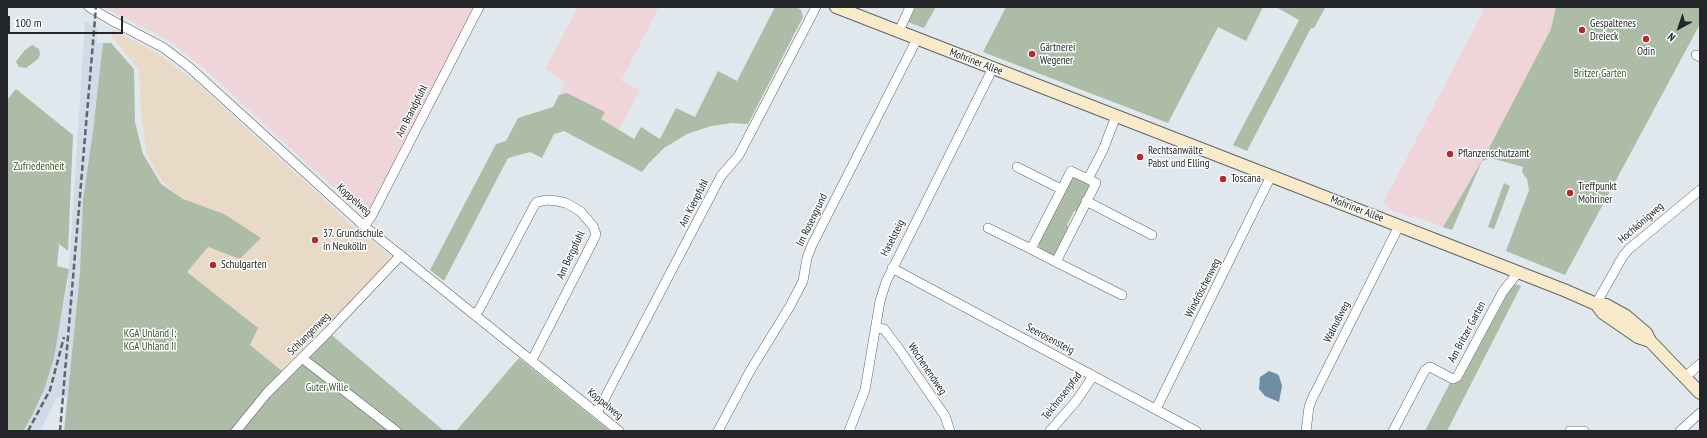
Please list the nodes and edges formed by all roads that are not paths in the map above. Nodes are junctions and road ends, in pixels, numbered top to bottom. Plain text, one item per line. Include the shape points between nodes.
1 (90, 7) edge
2 (479, 7) edge
3 (816, 7) edge
4 (836, 7) edge
5 (910, 7) edge
6 (899, 31) junction
7 (917, 39) junction
8 (993, 68) junction
9 (1116, 116) junction
10 (1017, 167) dead end
11 (1271, 176) junction
12 (1088, 179) junction
13 (1061, 189) junction
14 (1700, 190) edge
15 (1086, 201) junction
16 (364, 226) junction
17 (1399, 226) junction
18 (988, 228) dead end
19 (1152, 235) dead end
20 (1031, 249) junction
21 (401, 255) junction
22 (1056, 262) junction
23 (892, 268) junction
24 (1518, 272) junction
25 (930, 284) dead end
26 (1122, 295) dead end
27 (1596, 304) junction
28 (475, 315) junction
29 (996, 317) dead end
30 (877, 328) junction
31 (302, 358) junction
32 (532, 360) junction
33 (1700, 364) edge
34 (1093, 376) junction
35 (1685, 377) junction
36 (1700, 393) edge
37 (1156, 409) junction
38 (597, 413) junction
39 (1700, 413) edge
40 (236, 431) edge
41 (396, 431) edge
42 (620, 431) edge
43 (718, 431) edge
44 (849, 431) edge
45 (950, 431) edge
46 (1050, 431) edge
47 (1196, 431) edge
48 (1306, 431) edge
49 (1393, 431) edge
50 (1570, 431) edge
51 (1584, 431) edge
52 (1680, 431) edge

1 - 16 street, Koppelweg via 164,48 189,67
2 - 16 street, Am Brandpfuhl via 371,217
3 - 38 street, Am Kienpfuhl via 739,155 721,176
4 - 6 main road, Mohriner Allee
5 - 6 street
6 - 7 main road, Mohriner Allee
7 - 8 main road, Mohriner Allee
7 - 43 street, Im Rosengrund via 812,245 803,281
8 - 9 main road, Mohriner Allee
8 - 23 street, Haselsteig
9 - 11 main road, Mohriner Allee
9 - 12 street
10 - 13 street
11 - 17 main road, Mohriner Allee
11 - 37 street, Windröschenweg
12 - 13 street via 1071,171
12 - 15 street via 1096,184
13 - 20 street
14 - 27 street, Hochkönigweg via 1629,249
15 - 19 street
15 - 22 street
16 - 21 street, Koppelweg
17 - 24 main road, Mohriner Allee
17 - 48 street, Walnußweg via 1312,399
18 - 20 street
20 - 22 street
21 - 28 street, Koppelweg
21 - 31 street, Schlangenweg
22 - 26 street
23 - 30 street, Haselsteig via 880,301
23 - 34 street, Seerosensteig
24 - 27 main road, Mohriner Allee
24 - 49 street, Am Britzer Garten via 1504,290 1457,377 1453,379 1430,367 1424,370
25 - 29 street
27 - 35 main road, Mohriner Allee via 1606,305 1626,316 1646,332 1650,341
28 - 32 street, Koppelweg
28 - 32 street, Am Bergpfuhl via 537,202 557,201 580,212 593,226 596,234
30 - 44 street, Haselsteig via 865,390
30 - 45 street, Wochenendweg via 884,330 897,346 945,416
31 - 40 street, Schlangenweg via 267,393
31 - 41 street
32 - 38 street, Koppelweg
33 - 35 street
34 - 37 street, Seerosensteig
34 - 46 street, Teichrosenpfad via 1077,400
35 - 36 main road, Mohriner Allee
37 - 47 street, Seerosensteig
38 - 42 street, Koppelweg
39 - 52 street
50 - 51 street

